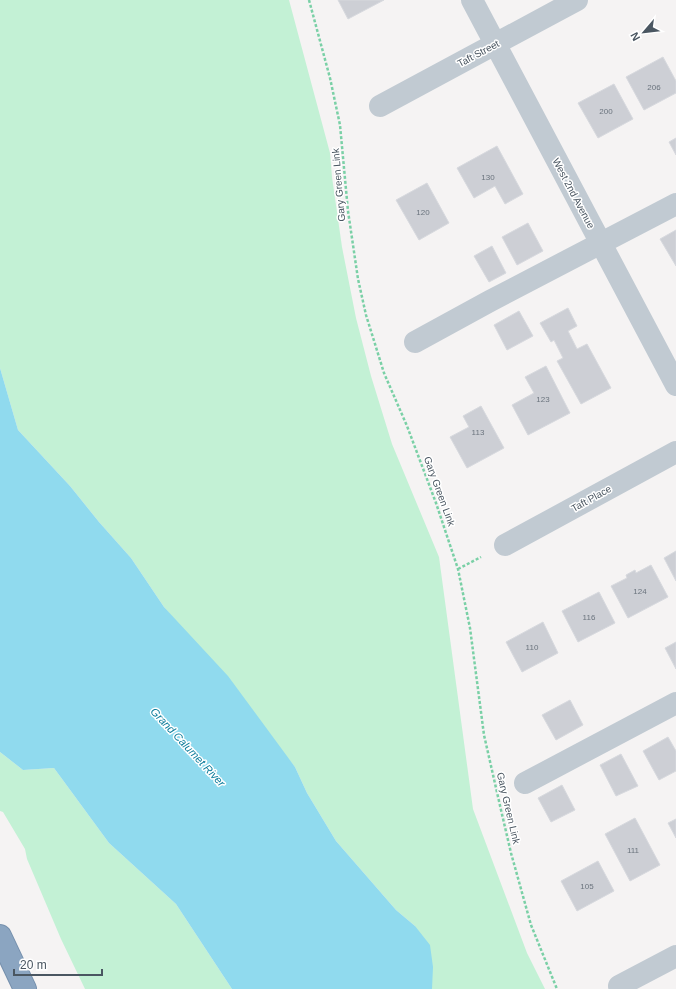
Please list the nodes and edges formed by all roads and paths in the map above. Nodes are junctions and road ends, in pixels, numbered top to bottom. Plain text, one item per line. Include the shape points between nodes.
1 (309, 0) edge
2 (472, 0) edge
3 (577, 0) edge
4 (495, 43) junction
5 (380, 106) dead end
6 (676, 204) edge
7 (601, 244) junction
8 (415, 342) dead end
9 (676, 385) edge
10 (676, 452) edge
11 (505, 545) dead end
12 (481, 557) dead end
13 (458, 569) junction
14 (676, 703) edge
15 (525, 783) dead end
16 (0, 936) edge
17 (676, 956) edge
18 (619, 986) dead end
19 (25, 989) edge
20 (557, 989) edge

1 - 13 path, Gary Green Link via 324,52 340,125 348,211 366,315 384,373 436,502
2 - 4 street, West 2nd Avenue
3 - 4 street, Taft Street
4 - 5 street, Taft Street
4 - 7 street, West 2nd Avenue
6 - 7 street
7 - 8 street
7 - 9 street, West 2nd Avenue
10 - 11 street, Taft Place
12 - 13 path
13 - 20 path, Gary Green Link via 470,628 484,735 511,853 532,925
14 - 15 street
16 - 19 highway
17 - 18 street

